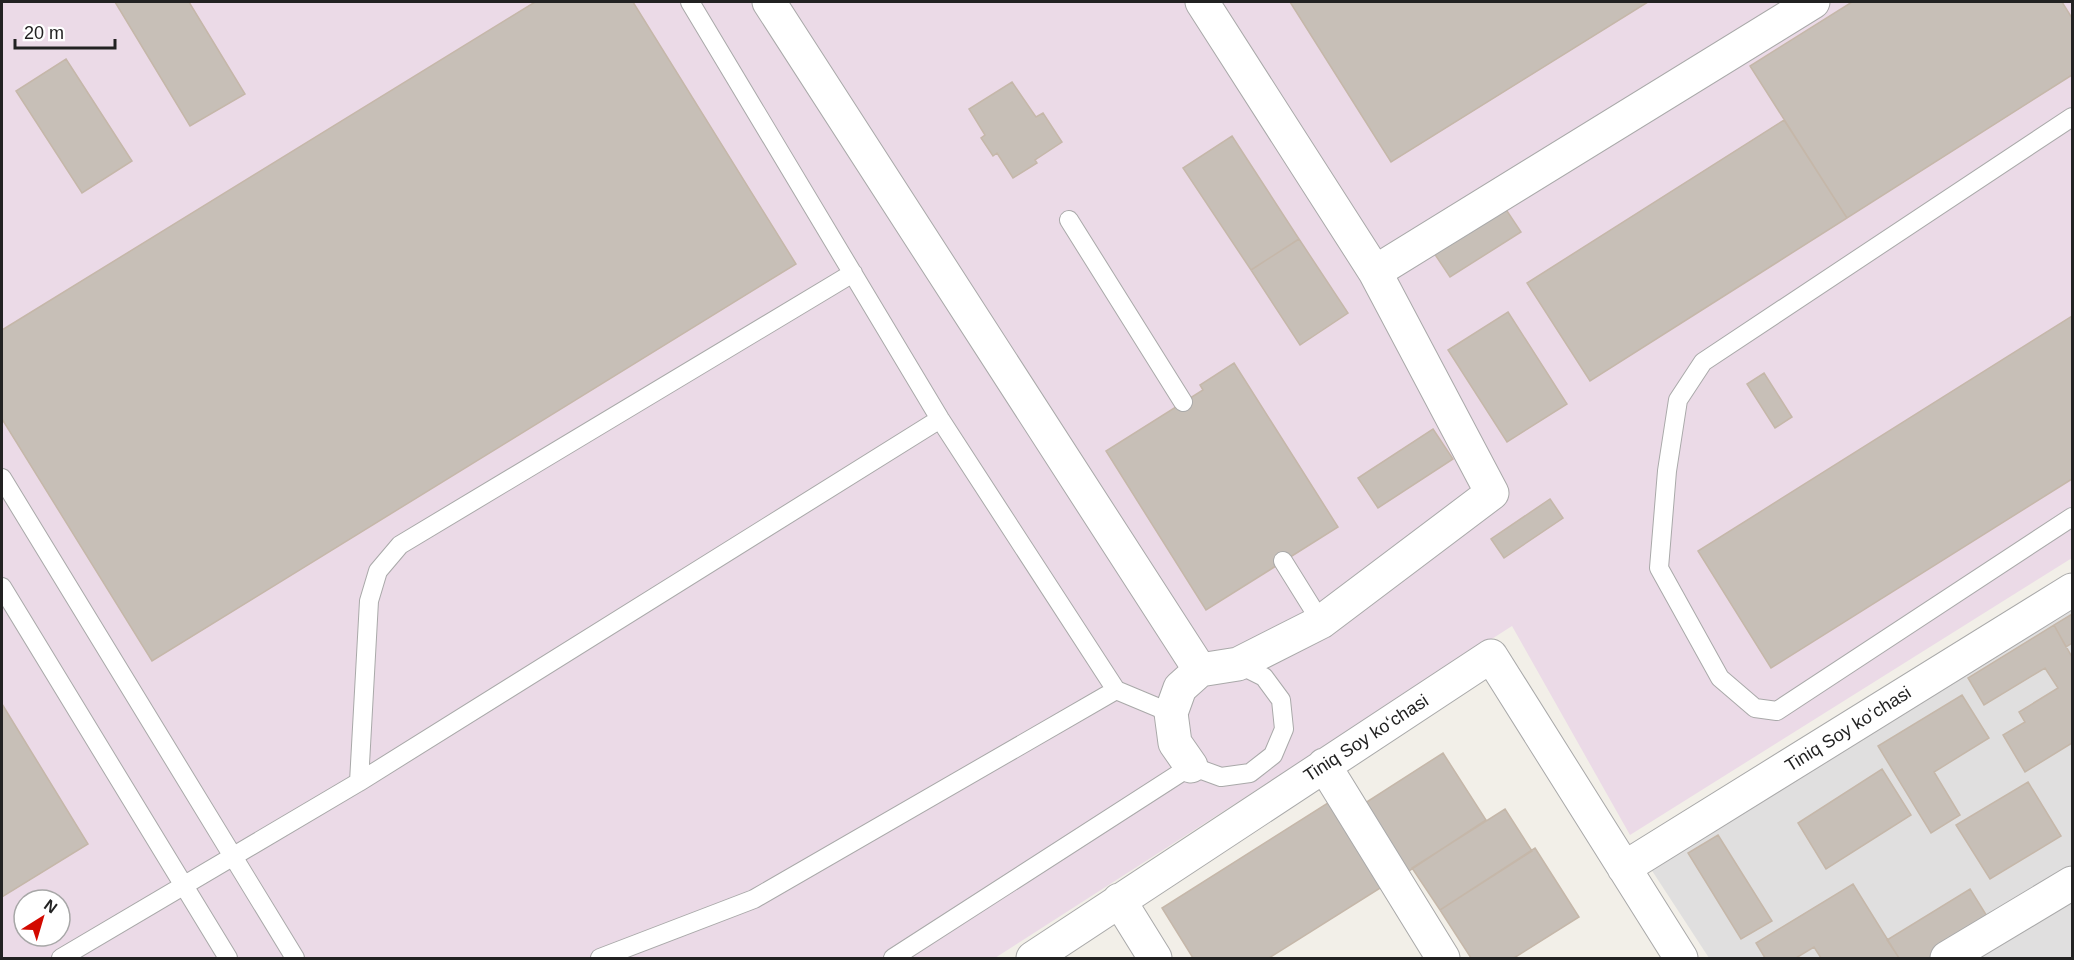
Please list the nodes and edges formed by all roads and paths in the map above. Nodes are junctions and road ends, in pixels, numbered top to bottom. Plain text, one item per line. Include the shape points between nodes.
1 (690, 2) edge
2 (769, 2) edge
3 (1202, 2) edge
4 (1813, 2) edge
5 (2073, 117) edge
6 (1069, 220) dead end
7 (1375, 272) junction
8 (853, 273) junction
9 (1183, 402) dead end
10 (940, 419) junction
11 (2, 478) edge
12 (2073, 517) edge
13 (1283, 561) dead end
14 (2, 587) edge
15 (2073, 590) edge
16 (1321, 622) junction
17 (1238, 664) junction
18 (1200, 670) junction
19 (1116, 690) junction
20 (1171, 713) junction
21 (1324, 765) junction
22 (1191, 766) junction
23 (359, 782) junction
24 (233, 857) junction
25 (1624, 868) junction
26 (2073, 883) edge
27 (184, 886) junction
28 (1119, 900) junction
29 (61, 958) edge
30 (228, 958) edge
31 (295, 958) edge
32 (600, 958) edge
33 (893, 958) edge
34 (1033, 958) edge
35 (1155, 958) edge
36 (1443, 958) edge
37 (1681, 958) edge
38 (1947, 958) edge

1 - 8 lane
2 - 18 street
3 - 7 street
4 - 7 street
5 - 12 lane via 1703,362 1678,400 1659,568 1720,678 1755,708 1777,711
6 - 9 lane
7 - 16 street via 1492,493
8 - 10 lane
8 - 23 lane via 400,545 378,571 369,601
10 - 19 lane
10 - 23 lane
11 - 24 lane
13 - 16 lane
14 - 27 lane
15 - 25 street, Tiniq Soy koʻchasi
16 - 17 street
17 - 18 street
17 - 22 lane via 1264,677 1281,700 1284,729 1273,755 1250,773 1221,777
18 - 20 street via 1180,688
19 - 20 lane
19 - 32 lane via 754,899
20 - 22 street via 1175,743
21 - 25 street, Tiniq Soy koʻchasi via 1491,656
21 - 28 street, Tiniq Soy koʻchasi
21 - 36 street
22 - 33 lane
23 - 24 lane
24 - 27 lane
24 - 31 lane
25 - 37 street, Tiniq Soy koʻchasi
26 - 38 street
27 - 29 lane
27 - 30 lane
28 - 34 street, Tiniq Soy koʻchasi
28 - 35 street

